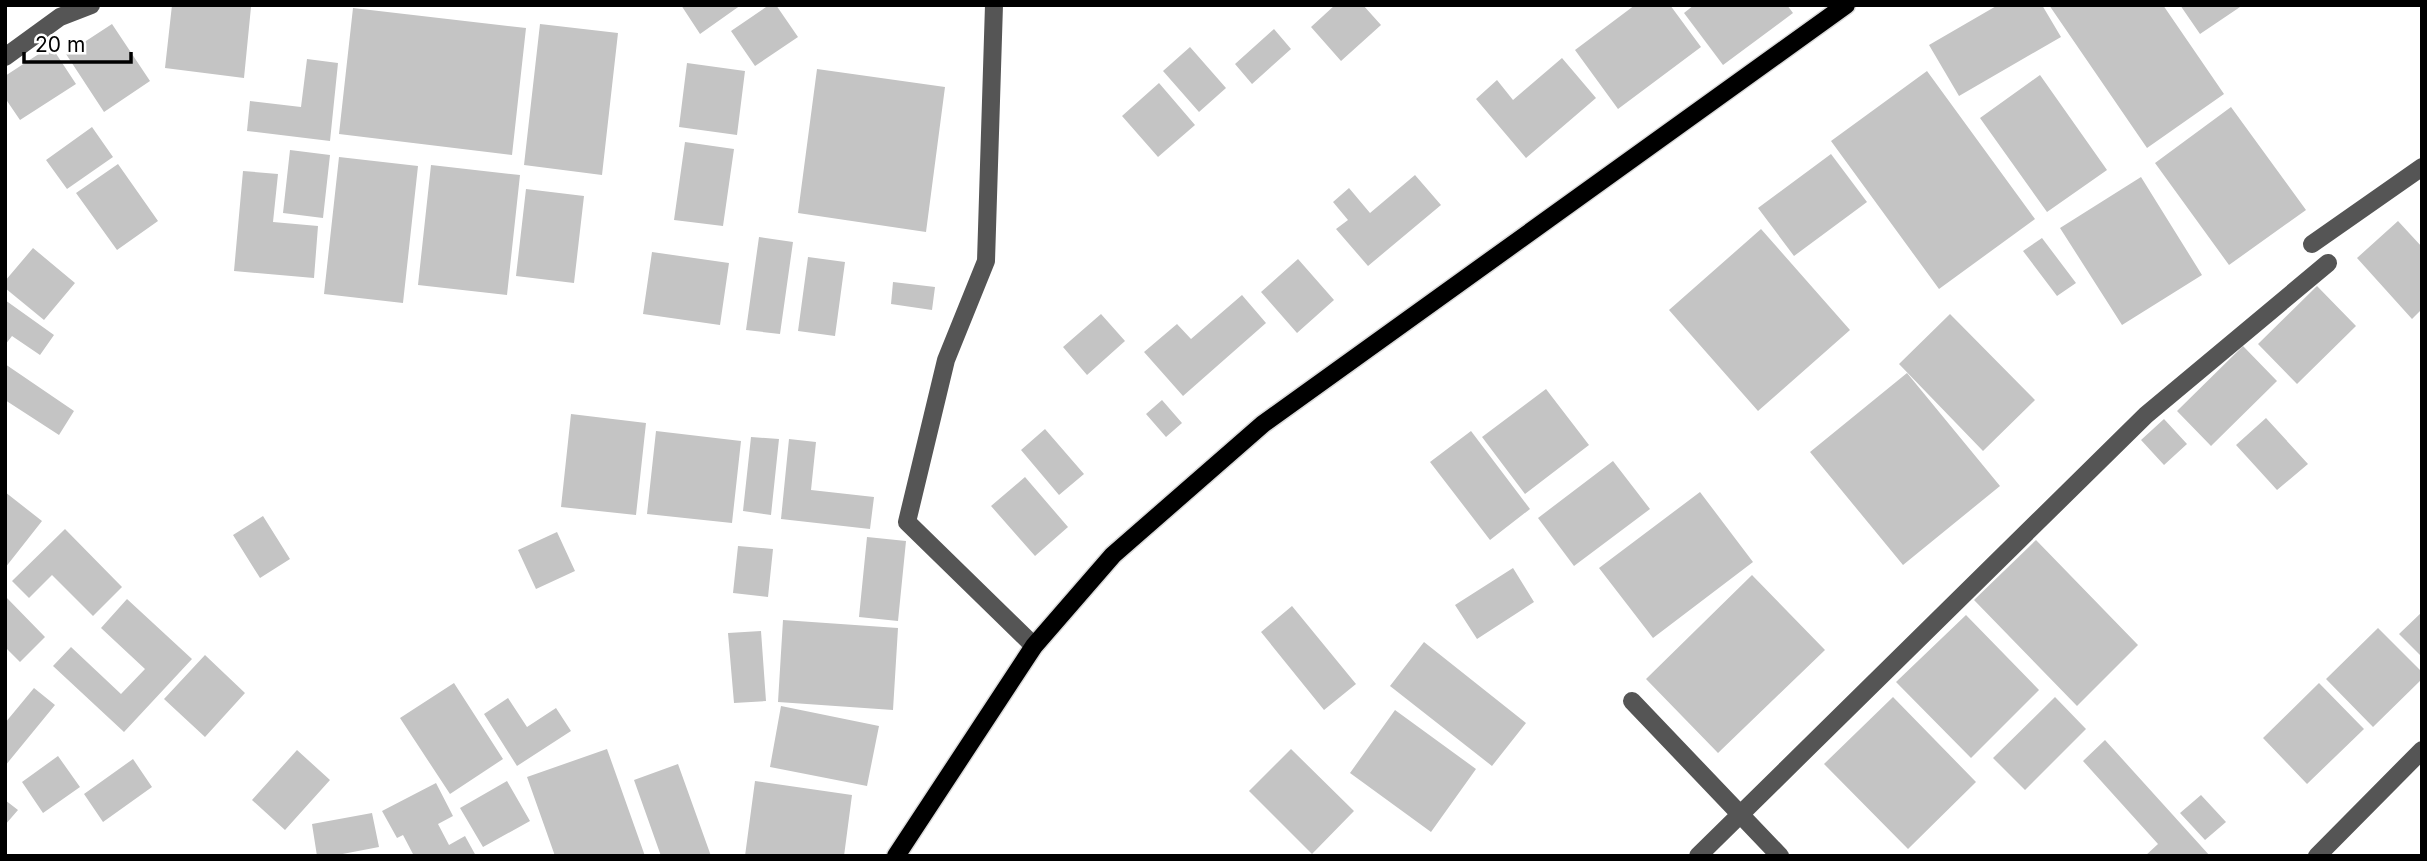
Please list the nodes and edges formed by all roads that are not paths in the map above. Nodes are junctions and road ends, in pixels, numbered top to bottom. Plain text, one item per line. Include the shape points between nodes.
1 (91, 5) edge
2 (994, 5) edge
3 (1846, 5) edge
4 (5, 57) edge
5 (2422, 167) edge
6 (2312, 244) dead end
7 (2328, 263) dead end
8 (1034, 646) junction
9 (1633, 701) dead end
10 (2422, 750) edge
11 (1740, 814) junction
12 (896, 856) edge
13 (1698, 856) edge
14 (1780, 856) edge
15 (2317, 856) edge

1 - 4 street via 60,17
2 - 8 street via 986,261 946,360 907,522
3 - 8 main road via 1262,424 1113,555
5 - 6 street
7 - 11 street via 2146,415
8 - 12 main road
9 - 11 street
10 - 15 street
11 - 13 street
11 - 14 street

